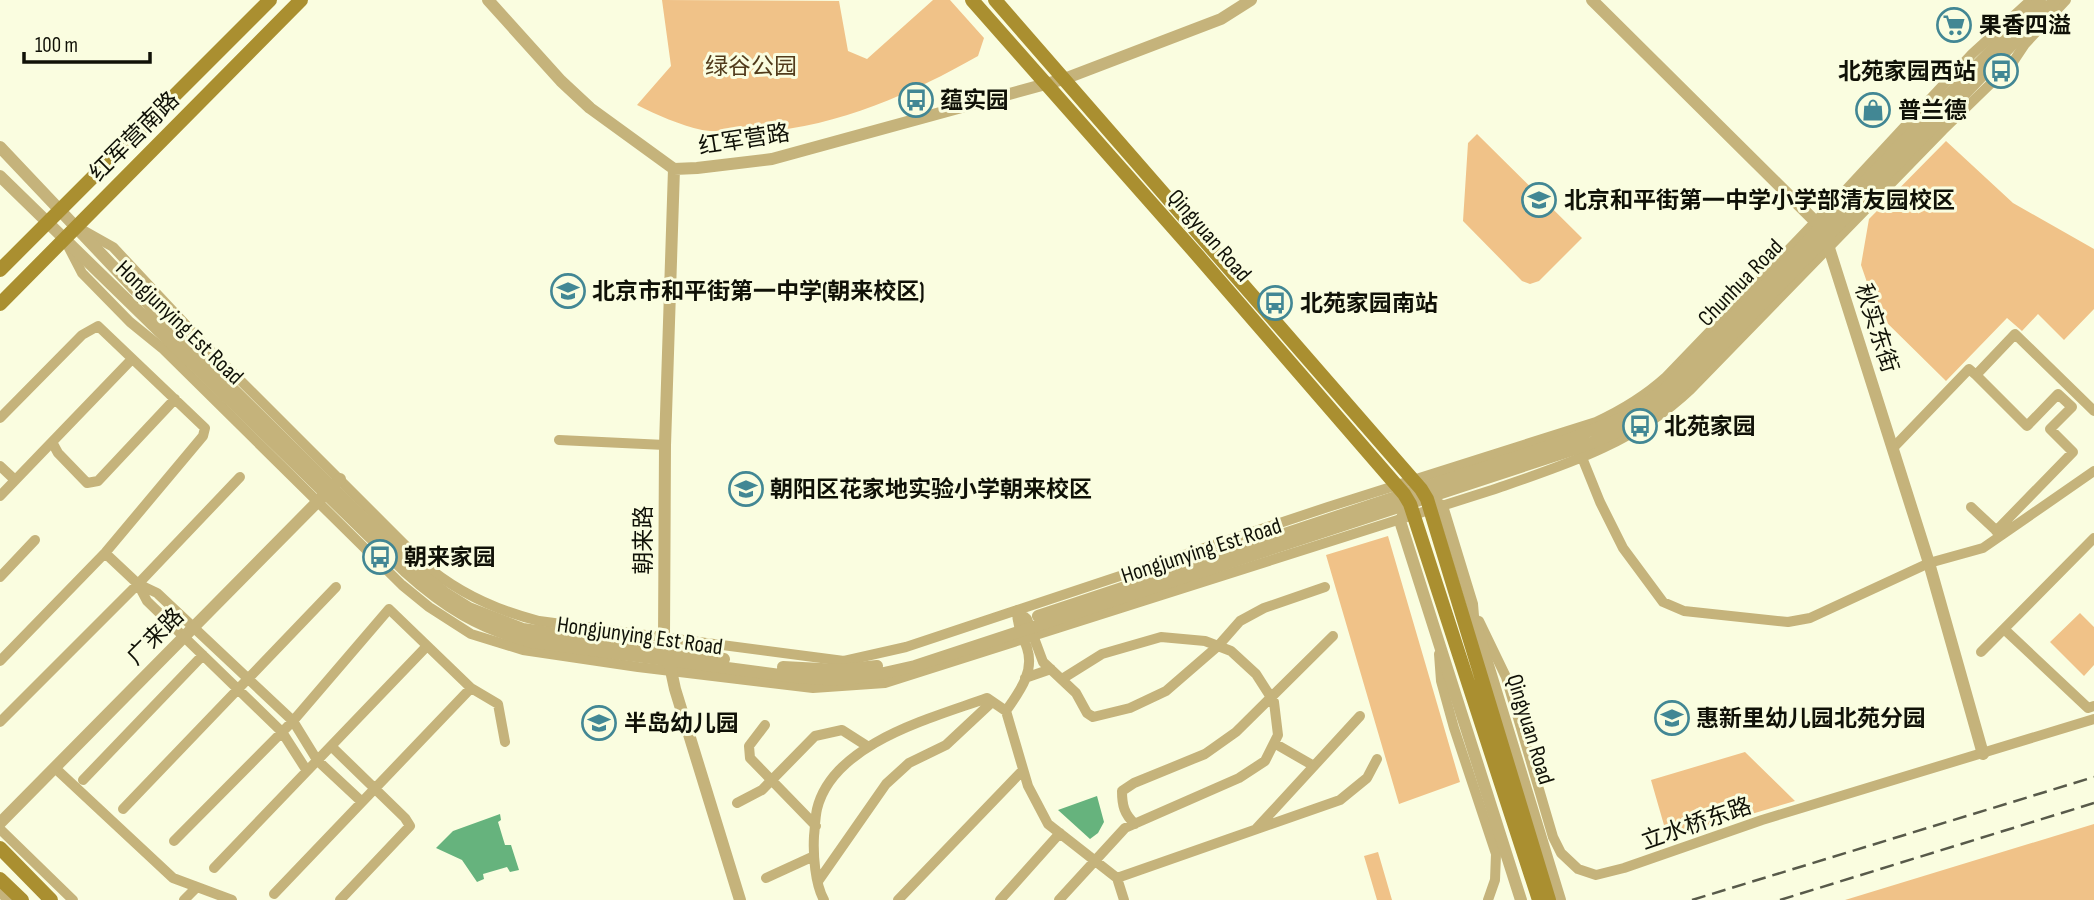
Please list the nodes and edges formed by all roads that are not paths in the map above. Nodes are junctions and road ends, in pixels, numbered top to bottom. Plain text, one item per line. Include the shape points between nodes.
1 (270, 0) edge
2 (300, 0) edge
3 (488, 0) edge
4 (972, 0) edge
5 (995, 0) edge
6 (1251, 0) edge
7 (1592, 0) edge
8 (2031, 0) edge
9 (2040, 0) edge
10 (2055, 0) edge
11 (2066, 0) edge
12 (1064, 79) junction
13 (1045, 84) junction
14 (0, 147) edge
15 (674, 169) junction
16 (0, 176) edge
17 (80, 189) junction
18 (97, 205) junction
19 (60, 209) junction
20 (47, 223) junction
21 (76, 226) junction
22 (1823, 233) junction
23 (64, 239) junction
24 (27, 243) junction
25 (44, 260) junction
26 (0, 270) edge
27 (0, 304) edge
28 (132, 359) junction
29 (1976, 375) junction
30 (175, 399) junction
31 (2094, 411) edge
32 (0, 418) edge
33 (559, 440) dead end
34 (52, 442) junction
35 (665, 445) junction
36 (1893, 448) junction
37 (1581, 453) junction
38 (0, 466) edge
39 (2093, 474) edge
40 (240, 477) dead end
41 (15, 480) junction
42 (329, 490) junction
43 (0, 496) edge
44 (1427, 497) junction
45 (1405, 504) junction
46 (1971, 507) dead end
47 (1998, 533) junction
48 (2094, 538) edge
49 (35, 541) dead end
50 (105, 553) junction
51 (1929, 563) junction
52 (0, 577) edge
53 (138, 584) junction
54 (1437, 585) junction
55 (336, 587) dead end
56 (1325, 587) dead end
57 (1455, 593) junction
58 (1473, 616) junction
59 (1024, 627) junction
60 (2004, 629) junction
61 (189, 632) junction
62 (1333, 636) dead end
63 (1439, 639) junction
64 (427, 646) junction
65 (1218, 646) junction
66 (1981, 652) dead end
67 (202, 655) junction
68 (667, 655) junction
69 (0, 661) edge
70 (1051, 669) junction
71 (246, 678) junction
72 (1025, 678) junction
73 (1062, 679) junction
74 (237, 688) junction
75 (471, 688) junction
76 (1270, 696) junction
77 (992, 702) junction
78 (2094, 706) edge
79 (1006, 711) junction
80 (1360, 716) dead end
81 (2094, 719) edge
82 (293, 721) junction
83 (3, 724) edge
84 (765, 725) dead end
85 (282, 732) junction
86 (505, 743) dead end
87 (1274, 743) junction
88 (331, 746) junction
89 (867, 746) junction
90 (1983, 754) junction
91 (1377, 759) dead end
92 (317, 760) junction
93 (1314, 766) junction
94 (54, 768) junction
95 (1023, 770) junction
96 (307, 771) junction
97 (83, 780) dead end
98 (772, 780) junction
99 (375, 789) junction
100 (362, 802) junction
101 (737, 803) dead end
102 (123, 809) dead end
103 (0, 823) edge
104 (1135, 824) junction
105 (816, 826) junction
106 (0, 828) edge
107 (1255, 830) junction
108 (1060, 833) junction
109 (174, 841) dead end
110 (3, 856) edge
111 (814, 856) junction
112 (1097, 860) junction
113 (214, 868) dead end
114 (766, 878) dead end
115 (1117, 878) junction
116 (0, 879) edge
117 (818, 880) junction
118 (196, 888) junction
119 (0, 892) edge
120 (274, 894) dead end
121 (1120, 898) edge
122 (8, 900) edge
123 (22, 900) edge
124 (51, 900) edge
125 (73, 900) edge
126 (184, 900) edge
127 (232, 900) edge
128 (340, 900) edge
129 (740, 900) edge
130 (824, 900) edge
131 (898, 900) edge
132 (1000, 900) edge
133 (1059, 900) edge
134 (1488, 900) edge
135 (1521, 900) edge
136 (1539, 900) edge
137 (1549, 900) edge
138 (1560, 900) edge

1 - 17 main road, 红军营南路
2 - 18 main road, 红军营南路
3 - 15 street, 红军营路 via 590,108
4 - 13 main road, Qingyuan Road
5 - 12 main road, Qingyuan Road
6 - 12 street, 红军营路 via 1221,19
7 - 22 street, 秋实东街
8 - 22 street via 1972,54
9 - 22 street, Chunhua Road
10 - 22 street, Chunhua Road
11 - 22 street via 2013,62 1943,130
12 - 13 street, 红军营路
12 - 44 main road, Qingyuan Road
13 - 15 street, 红军营路 via 772,159
13 - 45 main road, Qingyuan Road
14 - 19 street, Hongjunying Est Road
15 - 35 street, 朝来路
16 - 20 street, Hongjunying Est Road
17 - 18 main road
17 - 19 main road, 红军营南路
18 - 21 main road, 红军营南路
19 - 20 main road, 红军营南路
19 - 21 street, Hongjunying Est Road
20 - 23 street, Hongjunying Est Road
20 - 24 main road, 红军营南路
21 - 23 main road, 红军营南路
21 - 42 street, Hongjunying Est Road
22 - 36 street, 秋实东街
22 - 37 street, Chunhua Road via 1667,402
22 - 44 street, Chunhua Road via 1665,389 1639,409
23 - 25 main road, 红军营南路
23 - 42 street, Hongjunying Est Road
24 - 25 main road
24 - 26 main road, 红军营南路
25 - 27 main road, 红军营南路
28 - 30 street
28 - 32 street via 98,326 82,335
28 - 34 street
29 - 31 street via 2015,334
29 - 36 street via 1969,369
29 - 47 street via 2027,426 2058,394 2072,407 2050,429 2073,452
30 - 34 street via 98,481 87,483
30 - 50 street via 205,428 203,436
33 - 35 street
34 - 41 street
35 - 68 street, 朝来路
36 - 51 street, 秋实东街
37 - 44 street, Chunhua Road
37 - 51 street via 1623,548 1663,602 1684,611 1788,622 1810,618
38 - 41 street
39 - 47 street
40 - 53 street
41 - 43 street
42 - 61 street, 广来路
42 - 68 street via 472,597 507,613
42 - 68 street, Hongjunying Est Road via 421,585 449,608 478,623 531,642
44 - 45 street, Hongjunying Est Road
44 - 45 street
44 - 57 main road, Qingyuan Road
44 - 58 street, Qingyuan Road
45 - 54 main road, Qingyuan Road
45 - 59 street, Hongjunying Est Road
45 - 59 street
45 - 63 street, Qingyuan Road
46 - 47 street
47 - 51 street via 1983,548
48 - 60 street
49 - 52 street
50 - 53 street
50 - 69 street
51 - 90 street, 秋实东街
53 - 61 street via 157,593
53 - 83 street
54 - 63 street
54 - 136 main road, Qingyuan Road
55 - 71 street
56 - 65 street via 1240,621
57 - 58 street
57 - 137 main road, Qingyuan Road
58 - 90 street, 立水桥东路 via 1506,677 1553,838 1578,869 1596,875
58 - 138 street, Qingyuan Road
59 - 68 street via 844,661
59 - 68 street, Hongjunying Est Road via 915,666 838,680
59 - 70 street
59 - 72 street via 1030,666
60 - 66 street
60 - 78 street via 2088,708
61 - 67 street
61 - 71 street
61 - 94 street, 广来路
62 - 76 street
63 - 134 street via 1441,681 1496,854
63 - 135 street, Qingyuan Road
64 - 75 street
64 - 82 street via 389,609
64 - 88 street
65 - 73 street via 1161,637 1102,654
65 - 73 street via 1166,691 1130,708 1093,717
65 - 76 street via 1231,651 1256,674
67 - 74 street
67 - 97 street
68 - 129 street, 朝来路
70 - 72 street
70 - 73 street
71 - 74 street
71 - 82 street
72 - 79 street
74 - 85 street
74 - 102 street
75 - 86 street via 498,704
75 - 99 street
76 - 87 street via 1278,735
76 - 104 street via 1236,732 1205,754 1122,791 1122,805
77 - 79 street
77 - 89 street via 988,698
77 - 117 street via 946,745 909,763 886,784
79 - 95 street
80 - 93 street
81 - 90 street, 立水桥东路
82 - 85 street
82 - 92 street
84 - 98 street via 748,746 750,758
85 - 96 street
85 - 109 street
87 - 93 street
87 - 104 street via 1265,761 1239,778
88 - 92 street
88 - 99 street
89 - 98 street via 842,730 815,736
89 - 105 street via 833,776 817,808
91 - 107 street via 1367,778 1340,800
92 - 96 street
92 - 100 street
93 - 107 street
94 - 103 street, 广来路
94 - 118 street via 173,878
95 - 108 street via 1048,824
95 - 131 street
96 - 113 street
98 - 101 street
98 - 105 street
99 - 100 street
99 - 128 street via 410,826
100 - 120 street
104 - 112 street via 1125,828
105 - 111 street
106 - 125 street
107 - 115 street
108 - 112 street
108 - 132 street
110 - 124 main road
111 - 114 street
111 - 117 street
112 - 115 street
112 - 133 street
115 - 121 street
116 - 123 main road
117 - 130 street
118 - 126 street
118 - 127 street
119 - 122 street

